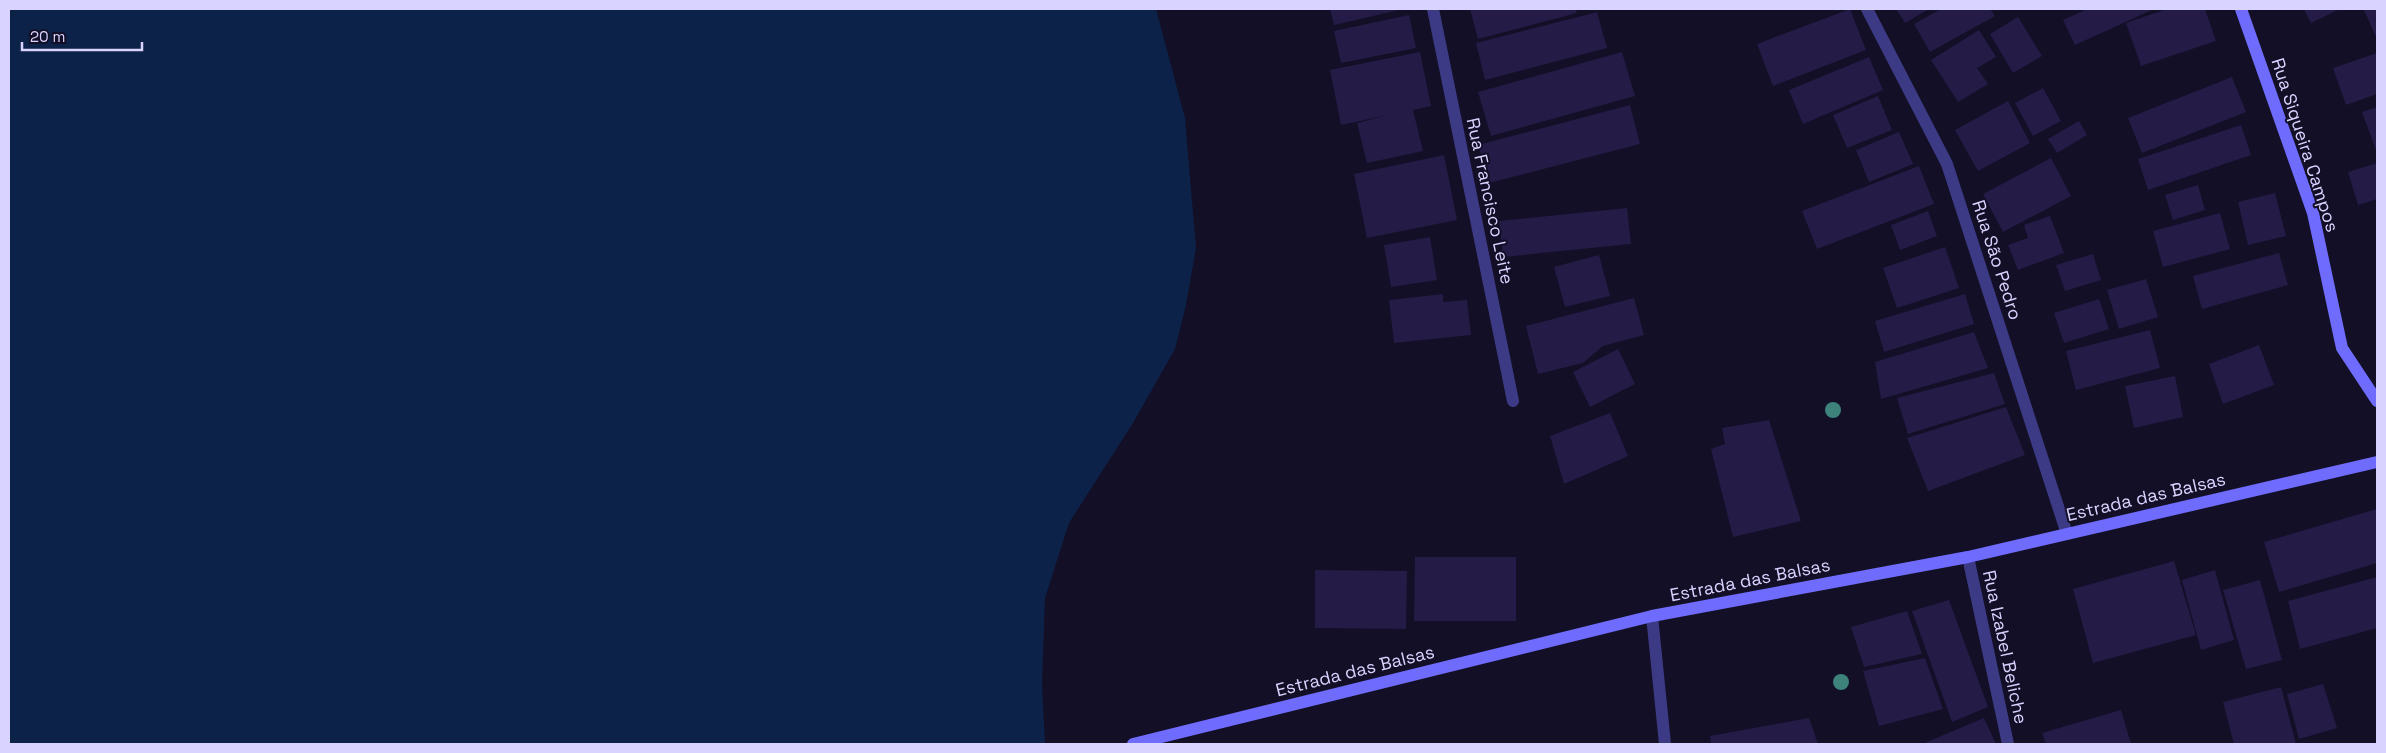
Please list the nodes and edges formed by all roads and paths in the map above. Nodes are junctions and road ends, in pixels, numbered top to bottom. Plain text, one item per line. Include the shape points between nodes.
1 (1433, 9) edge
2 (1867, 9) edge
3 (2241, 9) edge
4 (1513, 401) dead end
5 (2377, 401) edge
6 (2377, 462) edge
7 (2067, 534) junction
8 (1968, 557) junction
9 (1652, 616) junction
10 (1133, 744) edge
11 (1666, 744) edge
12 (2008, 744) edge

1 - 4 street, Rua Francisco Leite
2 - 7 street, Rua São Pedro via 1947,164
3 - 5 street, Rua Siqueira Campos via 2312,213 2342,348
6 - 7 street, Estrada das Balsas
7 - 8 street, Estrada das Balsas
8 - 9 street, Estrada das Balsas
8 - 12 street, Rua Izabel Beliche
9 - 10 street, Estrada das Balsas
9 - 11 street

